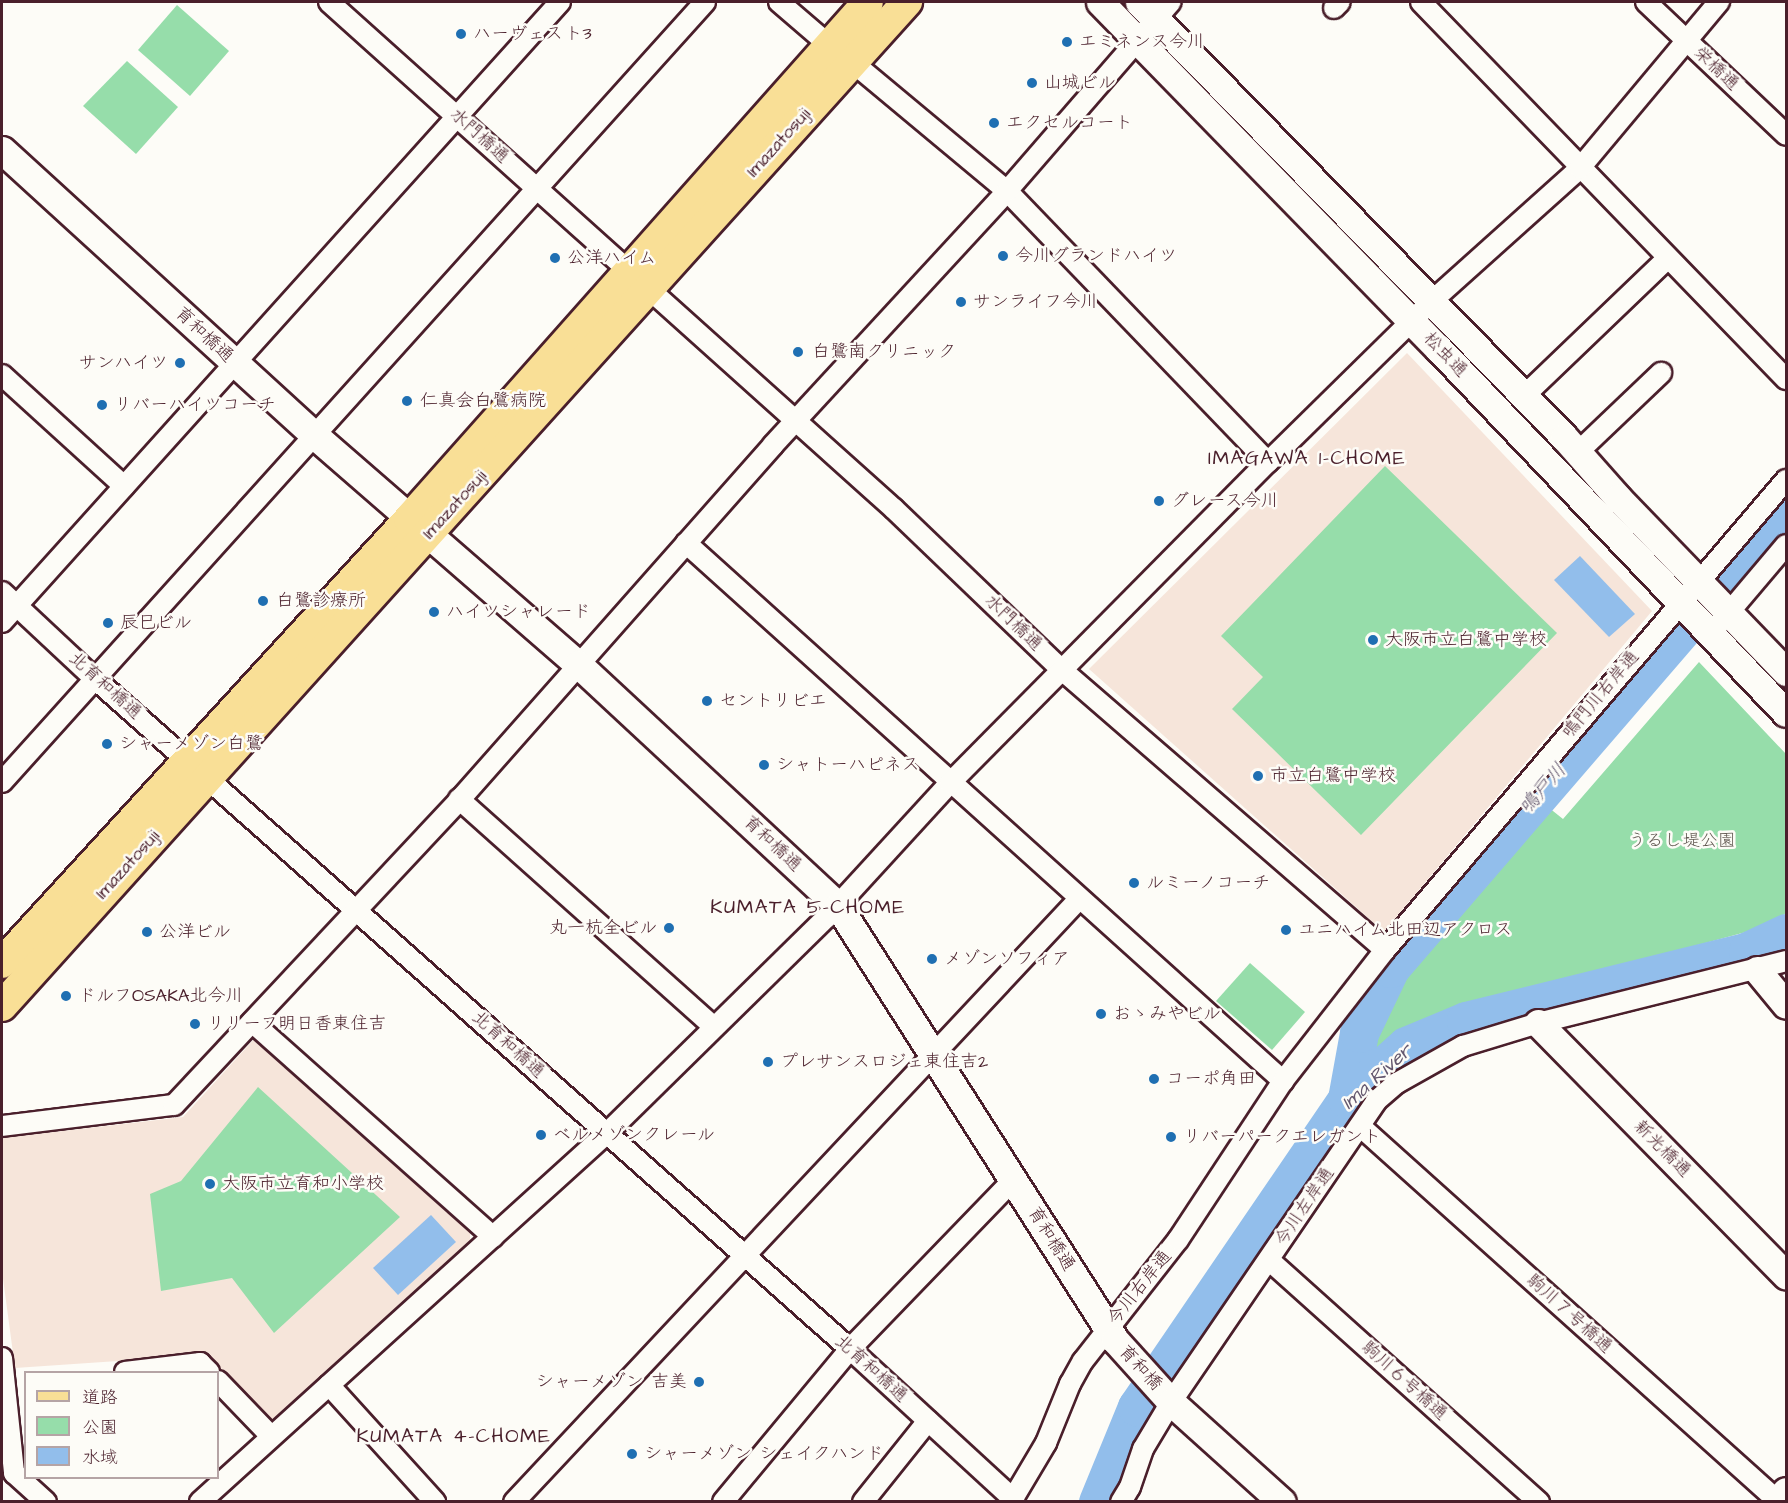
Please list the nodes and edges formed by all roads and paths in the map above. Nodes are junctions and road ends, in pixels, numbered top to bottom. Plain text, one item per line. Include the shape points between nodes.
1 (329, 2) edge
2 (560, 2) edge
3 (705, 2) edge
4 (779, 2) edge
5 (868, 2) edge
6 (907, 2) edge
7 (1100, 2) edge
8 (1421, 2) edge
9 (1647, 2) edge
10 (1719, 2) edge
11 (1155, 8) edge
12 (1137, 41) junction
13 (1686, 41) junction
14 (840, 53) junction
15 (456, 116) junction
16 (1786, 135) edge
17 (2, 150) edge
18 (1580, 168) junction
19 (537, 189) junction
20 (1008, 191) junction
21 (1668, 258) junction
22 (639, 280) junction
23 (1432, 301) junction
24 (1412, 321) junction
25 (234, 362) junction
26 (1661, 373) dead end
27 (2, 375) edge
28 (1786, 379) edge
29 (1524, 396) junction
30 (795, 421) junction
31 (313, 434) junction
32 (1578, 453) junction
33 (1268, 462) junction
34 (1786, 480) edge
35 (124, 486) junction
36 (419, 526) junction
37 (686, 543) junction
38 (1786, 545) edge
39 (1700, 581) junction
40 (2, 592) edge
41 (1681, 601) junction
42 (18, 606) junction
43 (1730, 611) junction
44 (2, 622) edge
45 (1711, 632) junction
46 (578, 664) junction
47 (1062, 670) junction
48 (1786, 672) edge
49 (94, 678) junction
50 (1786, 713) edge
51 (197, 769) junction
52 (2, 782) edge
53 (950, 783) junction
54 (459, 800) junction
55 (1079, 899) junction
56 (838, 906) junction
57 (356, 911) junction
58 (1385, 950) junction
59 (1786, 961) edge
60 (2, 963) edge
61 (1757, 970) junction
62 (1786, 1005) edge
63 (2, 1006) edge
64 (252, 1022) junction
65 (1538, 1023) junction
66 (714, 1027) junction
67 (935, 1056) junction
68 (1283, 1081) junction
69 (2, 1126) edge
70 (1360, 1126) junction
71 (607, 1133) junction
72 (1013, 1180) junction
73 (493, 1237) junction
74 (742, 1256) junction
75 (1269, 1260) junction
76 (1786, 1275) edge
77 (1111, 1334) junction
78 (850, 1349) junction
79 (2, 1358) edge
80 (133, 1371) edge
81 (208, 1371) edge
82 (219, 1382) edge
83 (329, 1385) junction
84 (1169, 1399) junction
85 (928, 1421) junction
86 (271, 1436) junction
87 (14, 1474) edge
88 (1786, 1491) edge
89 (1013, 1500) edge
90 (1778, 1501) edge
91 (46, 1502) edge
92 (200, 1502) edge
93 (435, 1502) edge
94 (514, 1502) edge
95 (723, 1502) edge
96 (863, 1502) edge
97 (1121, 1502) edge
98 (1282, 1502) edge
99 (1539, 1502) edge

1 - 15 street, 水門橋通
2 - 15 street
3 - 19 street
4 - 14 street
5 - 14 main road, Imazatosuji
6 - 14 main road, Imazatosuji
7 - 12 street, 松虫通
8 - 18 street
9 - 13 street, 栄橋通
10 - 13 street
11 - 12 street
11 - 23 street, 松虫通
12 - 20 street
12 - 24 street, 松虫通
13 - 16 street, 栄橋通
13 - 18 street
14 - 20 street
14 - 22 main road, Imazatosuji
15 - 19 street, 水門橋通
15 - 25 street
17 - 25 street, 育和橋通
18 - 21 street
18 - 23 street
19 - 22 street, 水門橋通
19 - 31 street
20 - 30 street
20 - 33 street
21 - 28 street
21 - 29 street
22 - 30 street, 水門橋通
22 - 36 main road, Imazatosuji
23 - 24 street
23 - 29 street, 松虫通
24 - 33 street
24 - 41 street, 松虫通
25 - 31 street, 育和橋通
25 - 35 street
26 - 32 street
27 - 35 street
29 - 32 street, 松虫通
30 - 37 street
30 - 47 street, 水門橋通 via 894,509
31 - 36 street, 育和橋通
31 - 49 street
32 - 39 street, 松虫通
33 - 47 street
34 - 39 street, 鳴門川右岸通
35 - 42 street
36 - 46 street, 育和橋通
36 - 51 main road, Imazatosuji
37 - 46 street
37 - 53 street
38 - 43 street
39 - 41 street, 鳴門川右岸通
39 - 43 street, 松虫通
40 - 42 street, 北育和橋通
41 - 45 street, 松虫通
41 - 58 street, 鳴門川右岸通
42 - 44 street
42 - 49 street, 北育和橋通
43 - 45 street
43 - 48 street, 松虫通
45 - 50 street, 松虫通
46 - 54 street
46 - 56 street, 育和橋通
47 - 53 street
47 - 58 street, 水門橋通
49 - 51 street, 北育和橋通
49 - 52 street
51 - 57 street, 北育和橋通
51 - 60 main road, Imazatosuji
51 - 63 main road, Imazatosuji
53 - 55 street
53 - 56 street
54 - 57 street
54 - 66 street
55 - 67 street
55 - 68 street
56 - 66 street
56 - 67 street, 育和橋通
57 - 64 street
57 - 71 street, 北育和橋通
58 - 68 street, 鳴門川右岸通
59 - 61 street, 今川左岸通
61 - 62 street
61 - 65 street, 今川左岸通
64 - 69 street via 174,1105
64 - 73 street
65 - 70 street, 今川左岸通 via 1463,1046 1407,1078 1376,1101
65 - 76 street, 新光橋通
66 - 71 street
67 - 72 street, 育和橋通
67 - 74 street
68 - 77 street, 今川右岸通
70 - 75 street, 今川左岸通
70 - 90 street, 駒川７号橋通
71 - 73 street
71 - 74 street, 北育和橋通
72 - 77 street, 育和橋通
72 - 78 street
73 - 83 street
74 - 78 street, 北育和橋通
74 - 94 street
75 - 84 street, 今川左岸通
75 - 99 street, 駒川６号橋通
77 - 84 street, 育和橋
77 - 89 street, 今川右岸通 via 1070,1384 1046,1443
78 - 85 street, 北育和橋通
78 - 95 street
79 - 87 street
80 - 81 street via 200,1363
82 - 86 street
83 - 86 street
83 - 93 street
84 - 97 street, 今川左岸通
84 - 98 street
85 - 89 street, 北育和橋通
85 - 96 street
86 - 92 street
87 - 91 street
88 - 90 street

